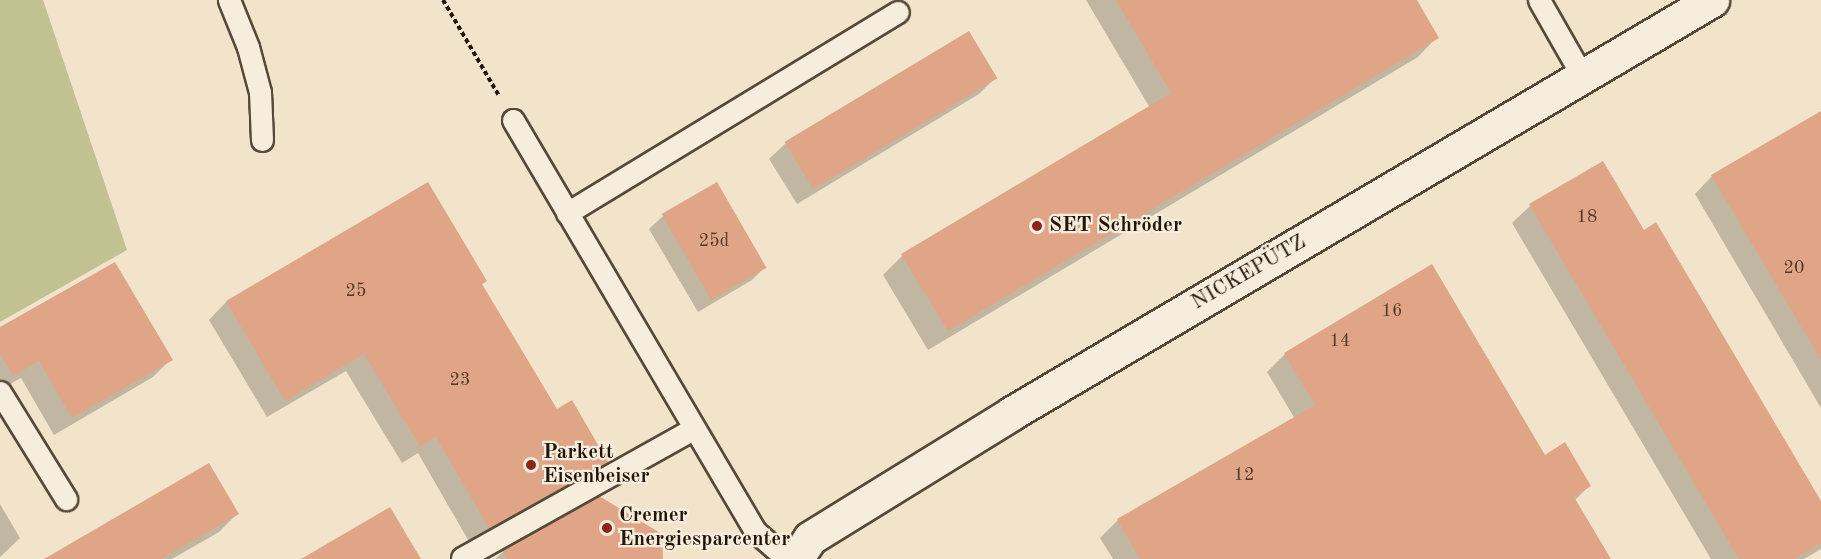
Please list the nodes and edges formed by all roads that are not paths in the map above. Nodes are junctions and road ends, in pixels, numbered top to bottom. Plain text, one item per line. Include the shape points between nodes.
1 (230, 0) edge
2 (1539, 0) edge
3 (1712, 0) edge
4 (898, 12) dead end
5 (1583, 77) junction
6 (513, 120) road end
7 (262, 140) dead end
8 (567, 213) junction
9 (0, 392) edge
10 (693, 429) junction
11 (66, 500) dead end
12 (462, 558) edge
13 (788, 559) edge
14 (796, 559) edge

1 - 7 lane via 260,92
2 - 5 lane
3 - 5 street, NICKEPÜTZ
4 - 8 lane
5 - 14 street, NICKEPÜTZ via 1002,419 810,538
6 - 8 lane
8 - 10 lane
9 - 11 lane
10 - 12 lane
10 - 13 lane via 756,532

